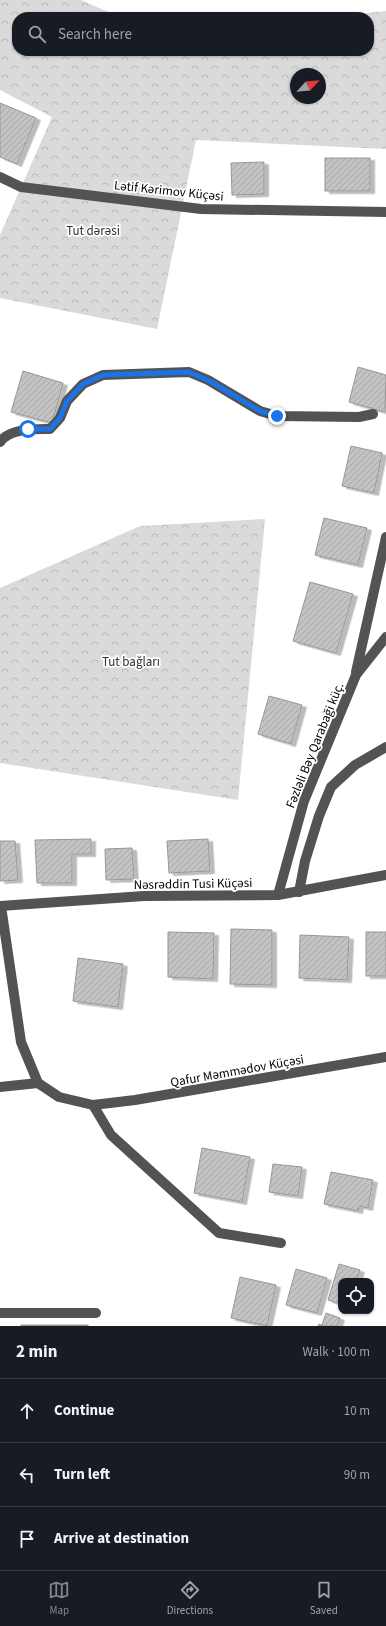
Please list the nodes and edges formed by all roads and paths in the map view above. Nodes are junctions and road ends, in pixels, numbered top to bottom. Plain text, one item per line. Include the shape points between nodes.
1 (0, 177) edge
2 (386, 212) edge
3 (373, 414) dead end
4 (0, 442) edge
5 (386, 538) edge
6 (385, 548) edge
7 (386, 637) edge
8 (356, 675) junction
9 (386, 747) edge
10 (386, 875) edge
11 (300, 892) junction
12 (278, 894) junction
13 (0, 906) edge
14 (386, 1057) edge
15 (38, 1083) junction
16 (0, 1087) edge
17 (93, 1105) junction
18 (281, 1243) dead end
19 (0, 1313) edge
20 (96, 1313) dead end

1 - 2 street, Lətif Kərimov Küçəsi via 21,187 201,209
3 - 4 street via 359,417 277,416 260,411 208,380 188,372 103,375 83,384 67,401 60,418 50,429 28,429 4,436
5 - 6 street
6 - 8 street
7 - 8 street, Fəzləli Bəy Qarabaği küç.
8 - 12 street, Fəzləli Bəy Qarabaği küç. via 304,801
9 - 11 street via 355,765 331,787 305,861
10 - 11 street, Nəsrəddin Tusi Küçəsi
11 - 12 street, Nəsrəddin Tusi Küçəsi
12 - 13 street, Nəsrəddin Tusi Küçəsi via 144,896
13 - 15 street via 21,1042
14 - 17 street, Qafur Məmmədov Küçəsi
15 - 16 street
15 - 17 street, Qafur Məmmədov Küçəsi via 59,1097
17 - 18 street via 110,1135 219,1233
19 - 20 street

